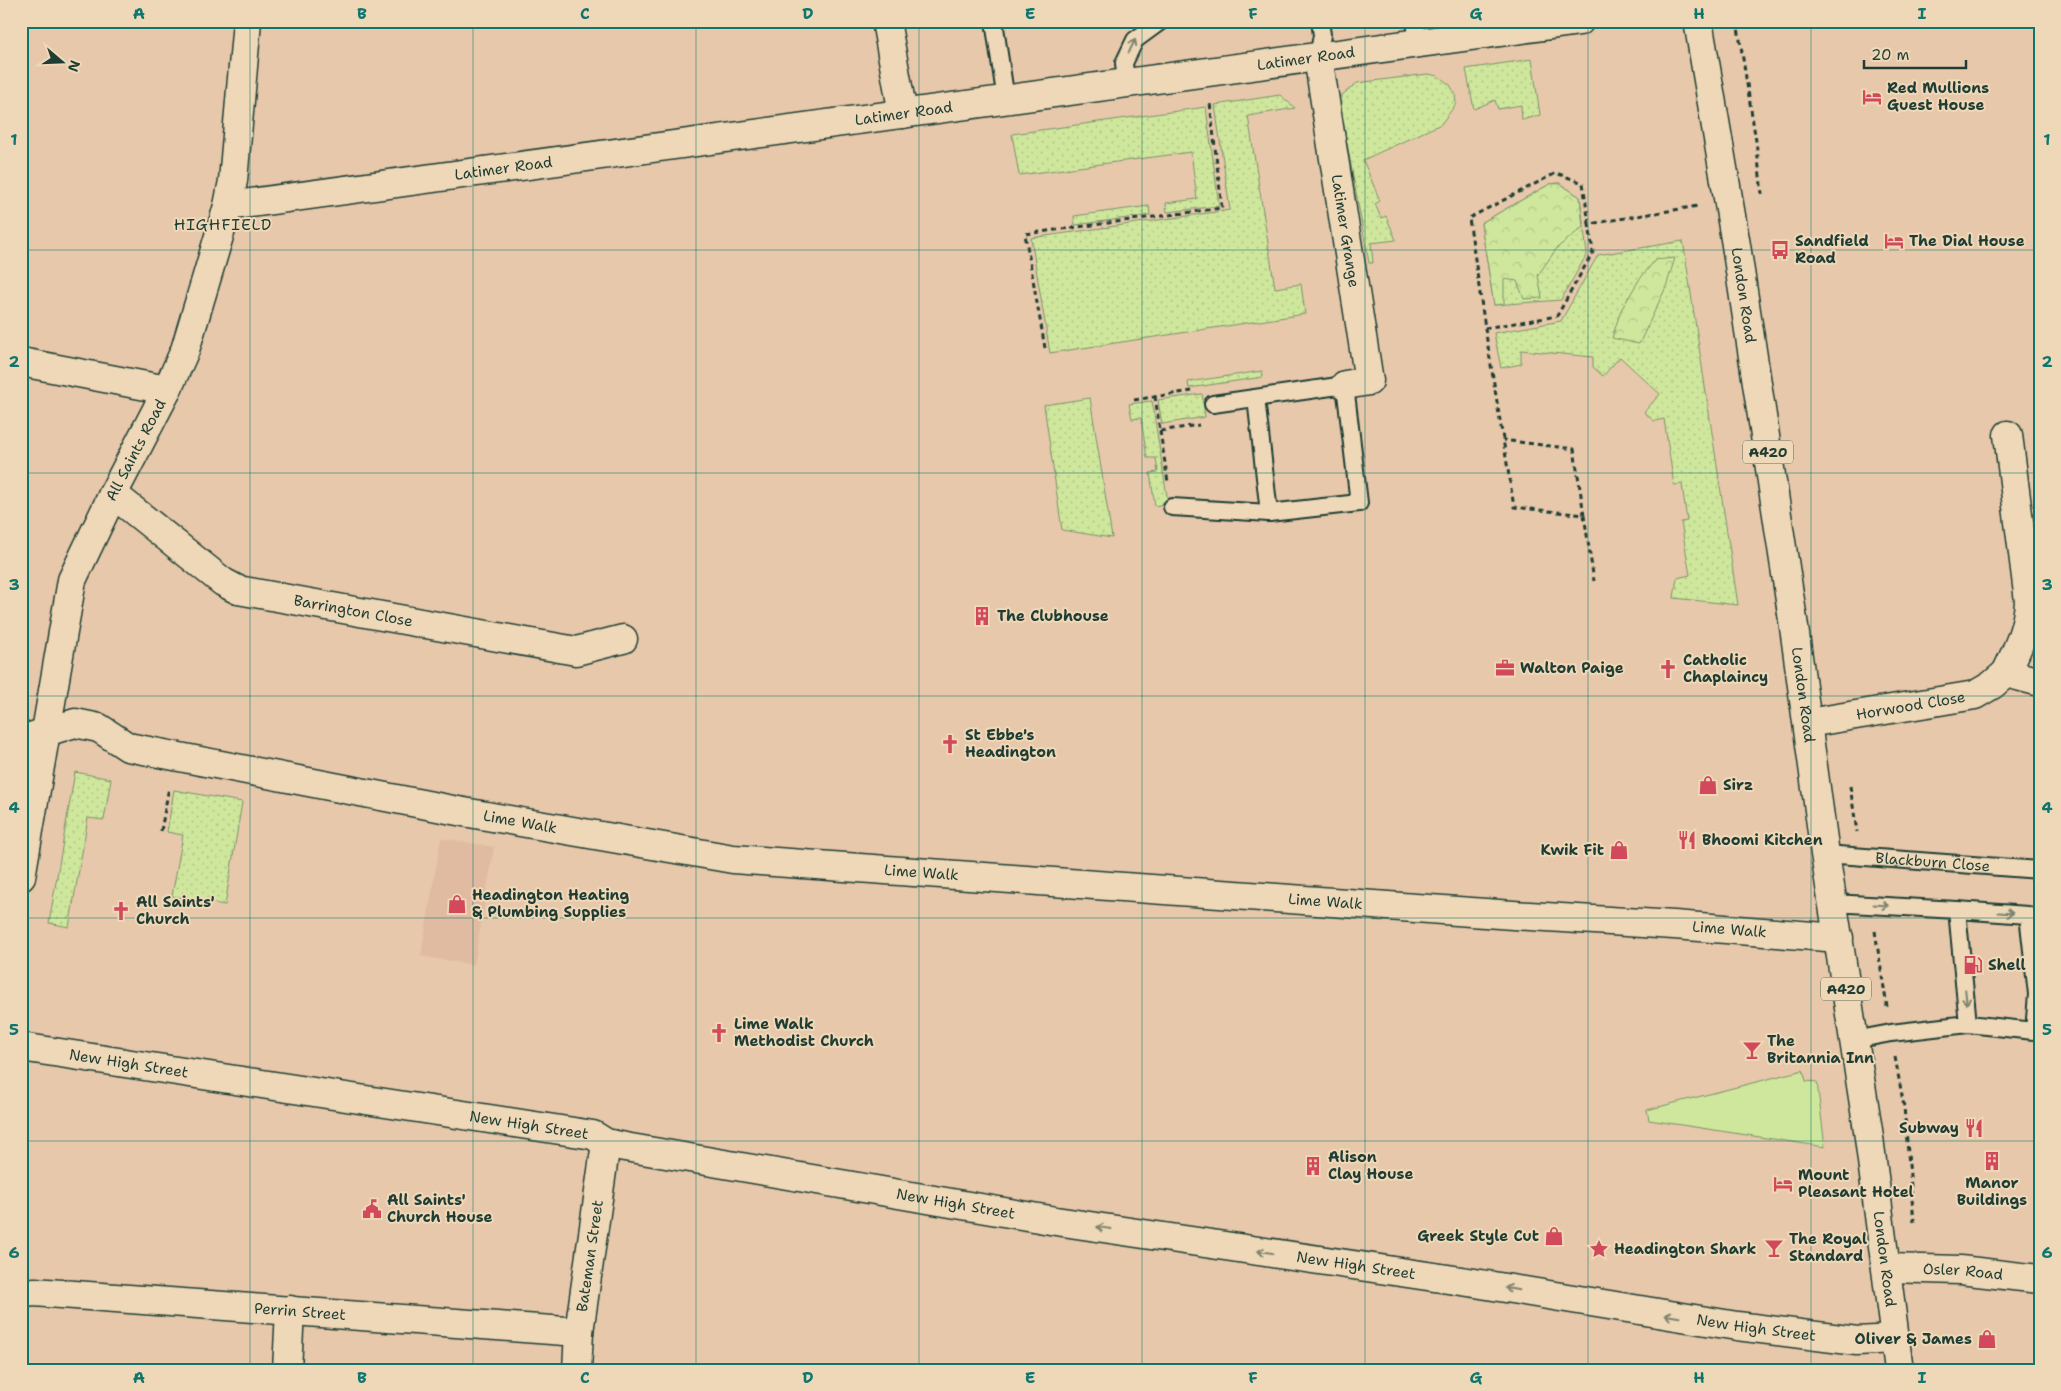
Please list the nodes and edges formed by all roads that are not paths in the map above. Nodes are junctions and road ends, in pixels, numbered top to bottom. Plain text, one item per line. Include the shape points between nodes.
1 (247, 21) edge
2 (886, 21) edge
3 (994, 21) edge
4 (1161, 21) edge
5 (1320, 21) edge
6 (1580, 21) edge
7 (1698, 21) edge
8 (1417, 32) edge
9 (1318, 57) junction
10 (1126, 83) junction
11 (1006, 100) junction
12 (903, 114) junction
13 (228, 206) junction
14 (21, 362) edge
15 (1345, 385) junction
16 (166, 390) junction
17 (1256, 398) junction
18 (1213, 404) dead end
19 (2008, 435) dead end
20 (113, 494) junction
21 (1172, 507) road end
22 (1269, 513) junction
23 (623, 639) dead end
24 (2006, 673) junction
25 (2040, 682) edge
26 (1808, 723) junction
27 (34, 734) edge
28 (1825, 854) junction
29 (2040, 870) edge
30 (21, 877) edge
31 (1833, 903) junction
32 (1957, 910) junction
33 (1839, 938) junction
34 (1968, 1024) junction
35 (1854, 1040) junction
36 (21, 1047) edge
37 (606, 1143) junction
38 (1887, 1268) junction
39 (2040, 1279) edge
40 (21, 1294) edge
41 (290, 1310) junction
42 (579, 1332) junction
43 (1894, 1339) junction
44 (287, 1370) edge
45 (577, 1370) edge
46 (1899, 1370) edge

1 - 13 street, All Saints Road
2 - 12 street
3 - 11 lane
10 -> 4 lane via 1124,63 1134,40
5 - 9 lane via 1322,35
6 - 8 street, Latimer Road
7 - 26 street, London Road / A420
8 - 9 street, Latimer Road
9 - 10 street, Latimer Road
9 - 15 street, Latimer Grange via 1369,381
10 - 11 street, Latimer Road
11 - 12 street, Latimer Road
12 - 13 street, Latimer Road
13 - 16 street, All Saints Road via 185,350
14 - 16 street
15 - 17 lane
15 - 22 lane via 1359,503
16 - 20 street, All Saints Road
17 - 18 lane
17 - 22 lane
19 - 24 street, Horwood Close via 2029,601 2028,617
20 - 23 street, Barrington Close via 222,582 238,590 576,651
20 - 27 street, All Saints Road via 72,580
21 - 22 lane
24 - 25 street
24 - 26 street, Horwood Close via 1976,695
26 - 28 street, London Road / A420
27 - 30 street, All Saints Road
27 - 33 street, Lime Walk via 75,723 99,728 128,747 458,811 734,859
28 - 29 lane, Blackburn Close
28 - 31 street, London Road / A420
31 -> 32 lane
31 - 33 street, London Road / A420
32 -> 34 lane
32 -> 34 lane via 2028,915 2037,994 2034,1031
33 - 35 street, London Road / A420
34 - 35 lane
35 - 38 street, London Road / A420
36 - 37 street, New High Street via 593,1135
37 - 42 street, Bateman Street
43 -> 37 street, New High Street via 1857,1341 1737,1326 1475,1283 1056,1221
38 - 39 street, Osler Road via 1960,1270
38 - 43 street, London Road / A420
40 - 41 street, Perrin Street via 34,1292
41 - 42 street, Perrin Street
41 - 44 street
42 - 45 street, Bateman Street
43 - 46 street, London Road / A420

